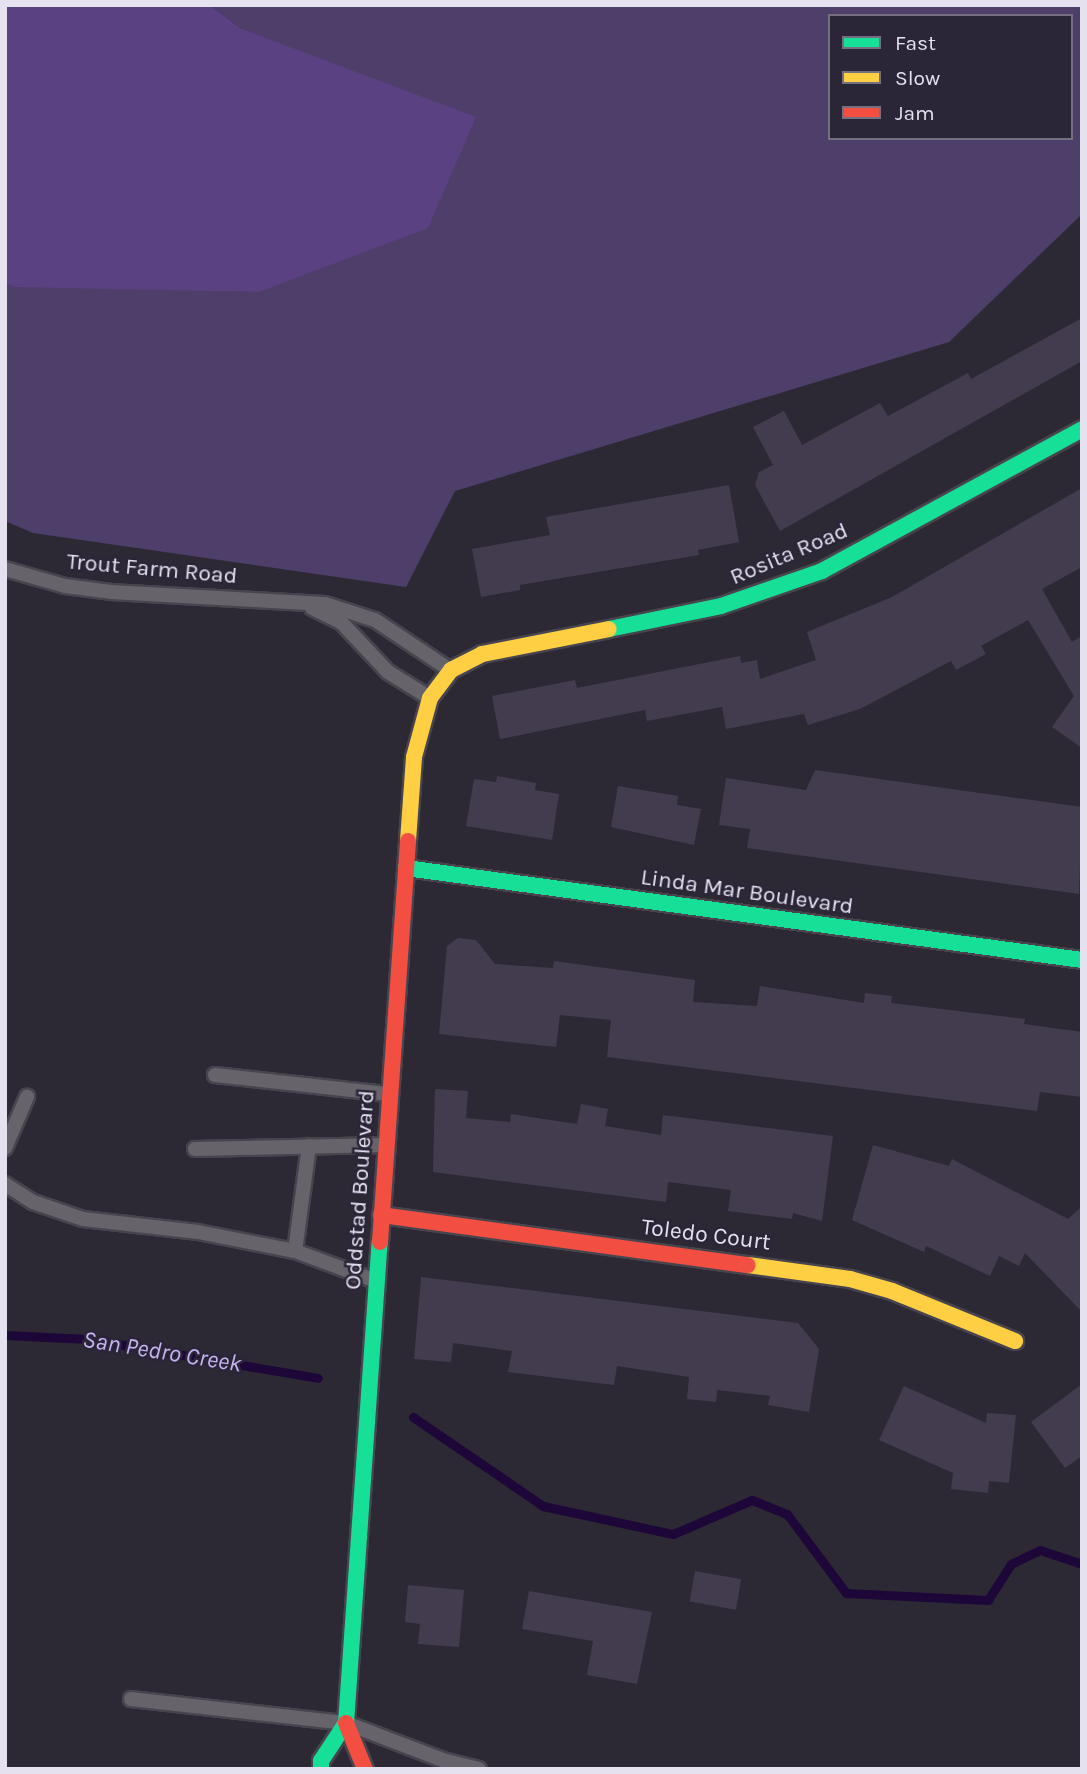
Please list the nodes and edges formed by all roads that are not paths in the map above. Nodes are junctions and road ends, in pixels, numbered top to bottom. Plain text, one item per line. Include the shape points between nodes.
1 (1082, 429) edge
2 (5, 569) edge
3 (297, 604) junction
4 (451, 670) junction
5 (430, 698) junction
6 (406, 868) junction
7 (1082, 960) edge
8 (215, 1075) dead end
9 (389, 1094) junction
10 (27, 1097) dead end
11 (386, 1145) junction
12 (309, 1146) junction
13 (5, 1148) edge
14 (195, 1149) dead end
15 (5, 1184) edge
16 (381, 1215) junction
17 (295, 1251) junction
18 (376, 1281) junction
19 (1015, 1341) dead end
20 (131, 1699) dead end
21 (346, 1723) junction
22 (321, 1769) edge
23 (365, 1769) edge
24 (479, 1769) edge

1 - 4 street, Rosita Road via 822,571 771,592 500,649
2 - 3 lane, Trout Farm Road via 65,586 111,592
3 - 4 lane, Trout Farm Road via 325,604 375,620
3 - 5 lane, Trout Farm Road via 341,622 387,672
4 - 5 street, Oddstad Boulevard
5 - 6 street, Oddstad Boulevard via 416,736
6 - 7 street, Linda Mar Boulevard
6 - 9 street, Oddstad Boulevard
8 - 9 lane
9 - 11 street, Oddstad Boulevard
10 - 13 lane
11 - 12 lane
11 - 16 street, Oddstad Boulevard
12 - 14 lane
12 - 17 lane
15 - 17 lane via 33,1202 83,1219 198,1232
16 - 18 street, Oddstad Boulevard
16 - 19 street, Toledo Court via 850,1279
17 - 18 lane
18 - 21 street, Oddstad Boulevard
20 - 21 lane
21 - 22 street, Oddstad Boulevard via 321,1761
21 - 23 street, Oddstad Boulevard
21 - 24 lane

